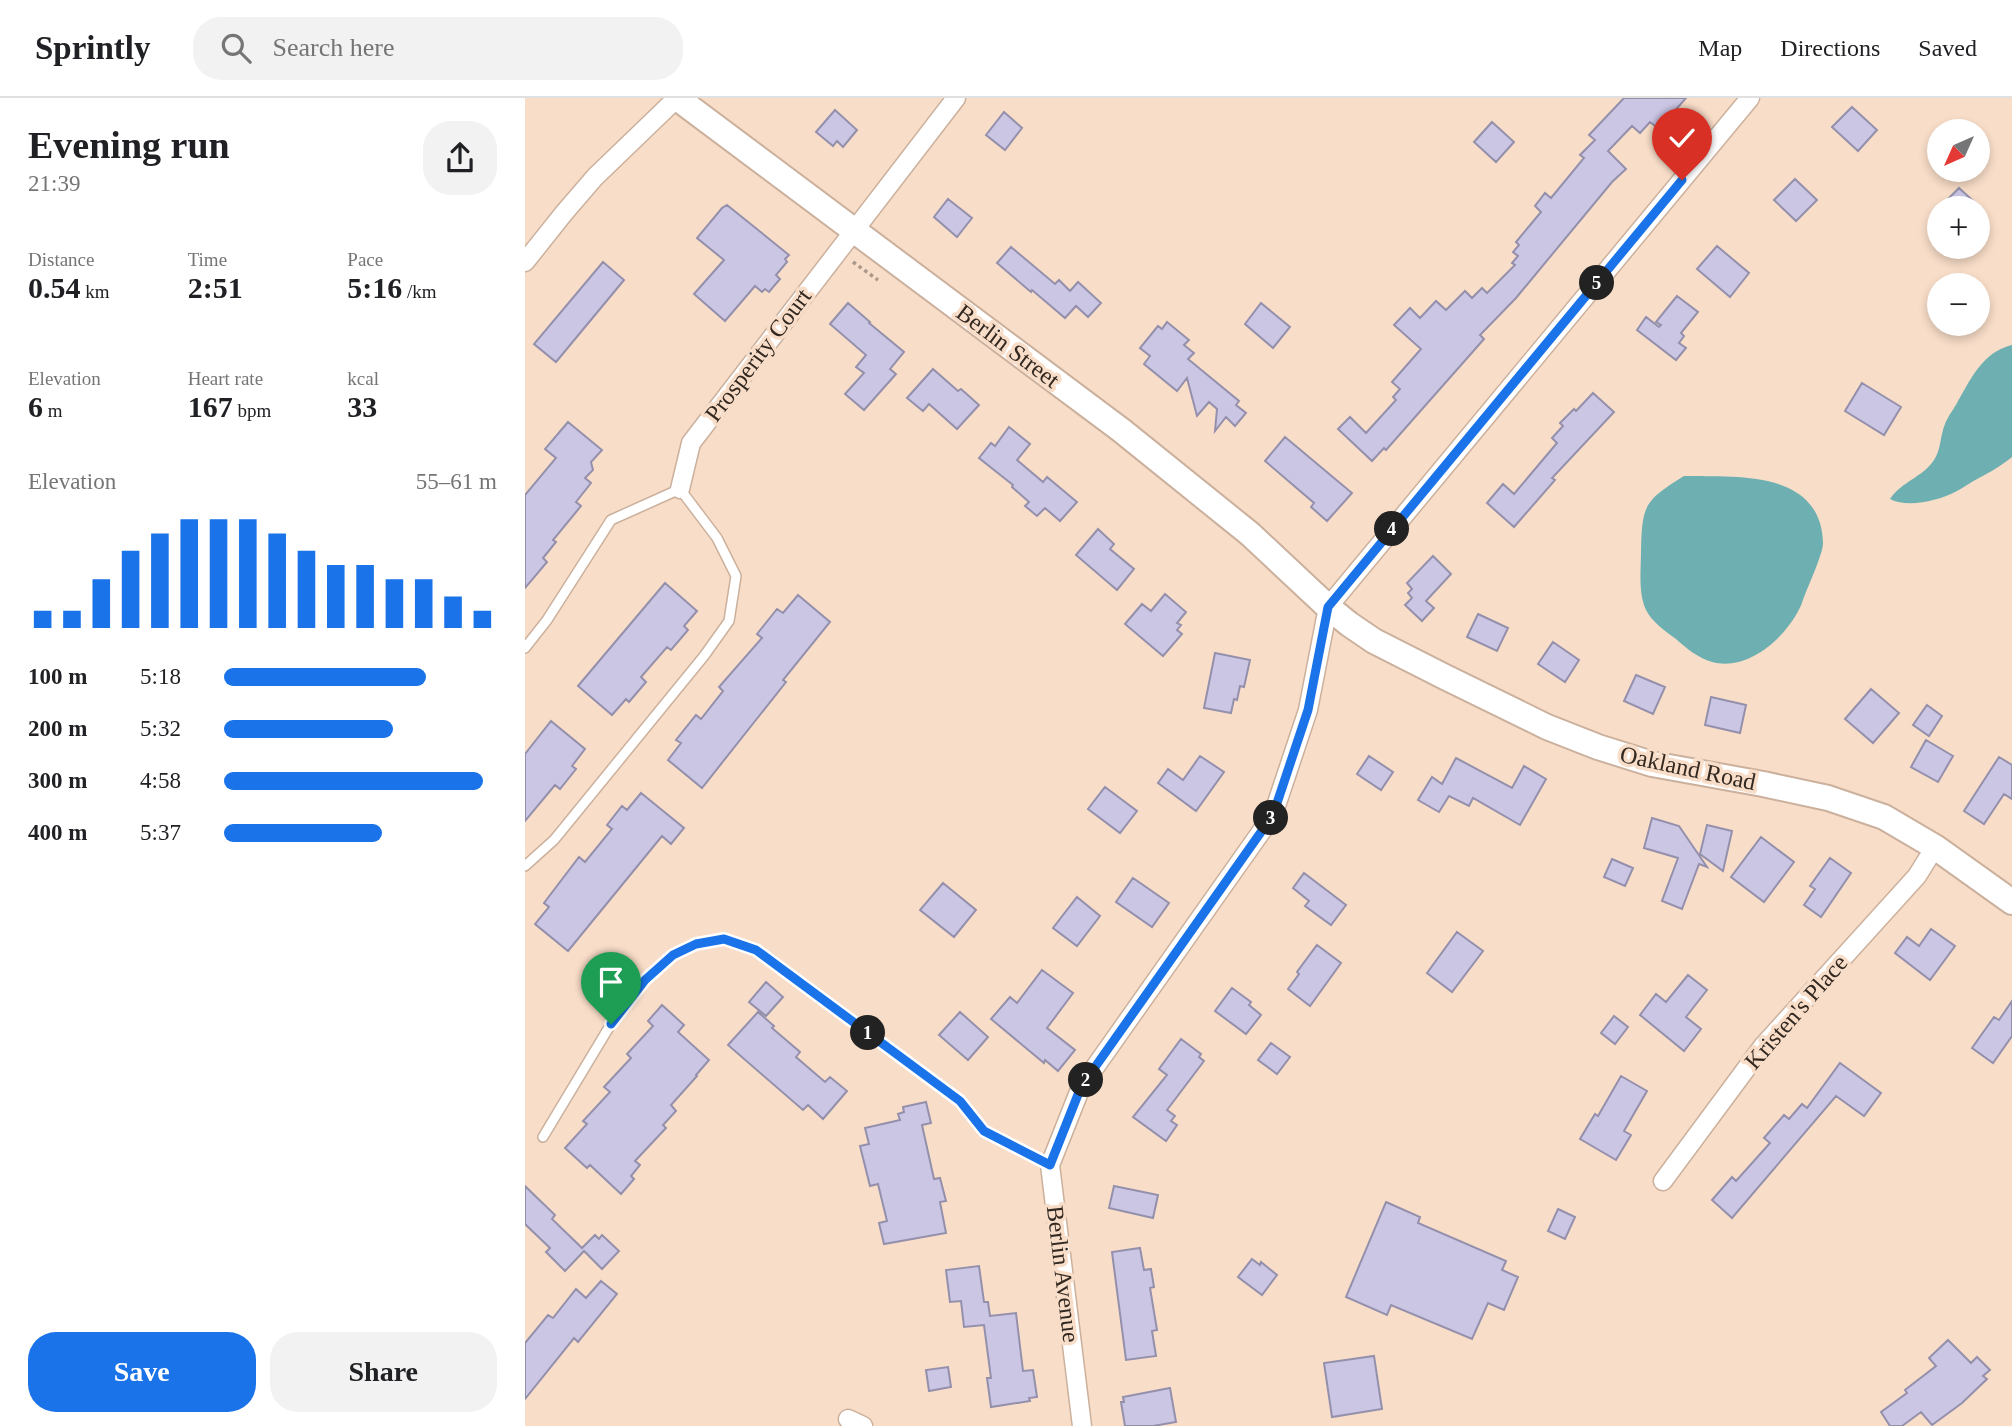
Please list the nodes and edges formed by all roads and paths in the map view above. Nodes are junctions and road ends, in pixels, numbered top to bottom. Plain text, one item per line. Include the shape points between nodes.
1 (677, 98) edge
2 (956, 98) edge
3 (1750, 98) edge
4 (853, 230) junction
5 (525, 262) edge
6 (680, 489) junction
7 (1328, 607) junction
8 (525, 648) edge
9 (1935, 847) junction
10 (525, 866) edge
11 (2012, 902) edge
12 (543, 1137) dead end
13 (1050, 1165) junction
14 (1664, 1181) dead end
15 (1082, 1426) edge

1 - 4 main road, Berlin Street
1 - 5 street via 595,177
2 - 4 street, Prosperity Court
3 - 7 street
4 - 6 street, Prosperity Court via 691,443
4 - 7 main road, Berlin Street via 1197,490
6 - 8 lane via 611,520
6 - 10 lane via 717,538 736,576 729,621 554,840
7 - 9 main road, Oakland Road via 1374,640 1560,732 1652,764 1828,799 1884,817
7 - 13 street, Berlin Avenue via 1308,710 1273,815 1081,1087
9 - 11 main road, Oakland Road
9 - 14 street, Kristen's Place via 1917,876 1763,1046
12 - 13 lane via 611,1024 645,980 673,955 696,944 724,939 756,950 960,1101 984,1131
13 - 15 street, Berlin Avenue

